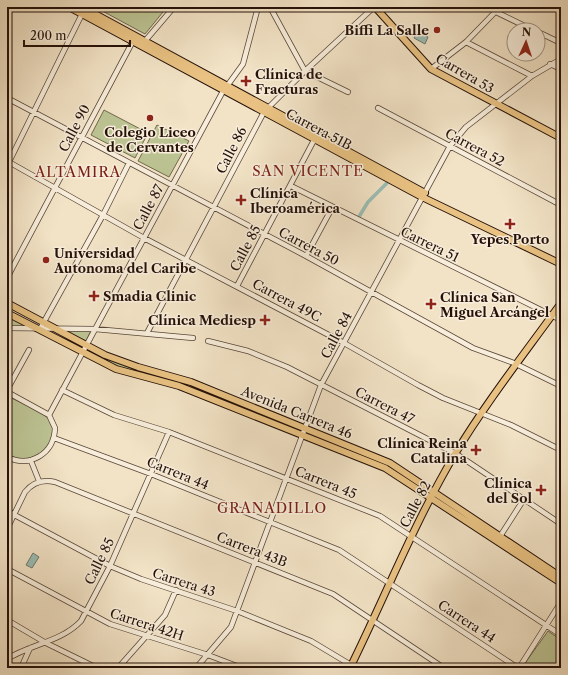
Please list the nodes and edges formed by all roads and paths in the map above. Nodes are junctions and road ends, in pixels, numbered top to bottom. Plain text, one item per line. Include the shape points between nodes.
1 (69, 7) edge
2 (258, 7) edge
3 (270, 7) edge
4 (374, 7) edge
5 (500, 7) edge
6 (172, 8) edge
7 (82, 10) edge
8 (496, 12) junction
9 (517, 22) edge
10 (546, 36) edge
11 (133, 41) junction
12 (145, 41) junction
13 (466, 42) junction
14 (561, 43) edge
15 (146, 48) junction
16 (561, 59) edge
17 (550, 64) junction
18 (431, 68) junction
19 (561, 70) edge
20 (305, 71) junction
21 (532, 76) junction
22 (225, 88) junction
23 (348, 92) dead end
24 (7, 98) edge
25 (497, 104) junction
26 (378, 108) dead end
27 (266, 110) junction
28 (34, 112) junction
29 (82, 137) junction
30 (318, 138) junction
31 (561, 138) edge
32 (450, 146) junction
33 (8, 163) edge
34 (130, 163) junction
35 (172, 186) junction
36 (291, 186) junction
37 (55, 188) junction
38 (424, 195) junction
39 (561, 205) edge
40 (213, 208) junction
41 (332, 208) junction
42 (103, 215) junction
43 (265, 235) junction
44 (144, 238) junction
45 (399, 241) junction
46 (306, 256) junction
47 (186, 261) junction
48 (561, 264) edge
49 (7, 278) edge
50 (237, 286) junction
51 (372, 291) junction
52 (7, 303) edge
53 (561, 303) edge
54 (7, 313) edge
55 (552, 316) junction
56 (561, 320) edge
57 (44, 322) junction
58 (7, 328) edge
59 (55, 328) junction
60 (40, 329) junction
61 (95, 329) junction
62 (147, 333) junction
63 (193, 338) dead end
64 (208, 341) dead end
65 (344, 343) junction
66 (86, 345) junction
67 (29, 350) dead end
68 (82, 353) junction
69 (517, 364) junction
70 (191, 381) junction
71 (321, 385) junction
72 (561, 386) edge
73 (62, 390) junction
74 (187, 390) junction
75 (7, 391) edge
76 (482, 413) junction
77 (49, 415) junction
78 (305, 427) junction
79 (169, 432) junction
80 (302, 435) junction
81 (54, 438) junction
82 (561, 450) edge
83 (371, 453) junction
84 (455, 454) junction
85 (7, 457) edge
86 (32, 461) junction
87 (368, 461) junction
88 (151, 474) junction
89 (286, 478) junction
90 (39, 481) junction
91 (432, 495) junction
92 (524, 499) junction
93 (7, 511) edge
94 (133, 514) junction
95 (14, 515) junction
96 (269, 521) junction
97 (561, 524) edge
98 (7, 529) edge
99 (411, 536) junction
100 (499, 539) junction
101 (254, 562) junction
102 (110, 566) junction
103 (7, 569) edge
104 (561, 577) edge
105 (389, 583) junction
106 (561, 583) edge
107 (176, 590) junction
108 (561, 602) edge
109 (237, 611) junction
110 (86, 612) junction
111 (7, 620) edge
112 (372, 621) junction
113 (547, 626) junction
114 (561, 635) edge
115 (146, 636) junction
116 (46, 643) junction
117 (30, 648) junction
118 (208, 655) junction
119 (7, 659) edge
120 (352, 667) edge
121 (22, 668) edge
122 (97, 668) edge
123 (118, 668) edge
124 (196, 668) edge
125 (242, 668) edge
126 (444, 668) edge
127 (519, 668) edge

1 - 7 main road, Carrera 51B
2 - 22 street, Calle 87 via 243,64
3 - 20 street
4 - 18 main road, Carrera 53
4 - 20 street, Calle 86
5 - 8 street
6 - 12 street
7 - 11 main road, Carrera 51B
7 - 12 main road, Carrera 51B
7 - 28 street
8 - 9 street
8 - 13 street
10 - 14 street
11 - 12 street
11 - 15 main road, Carrera 51B
11 - 29 street, Calle 90
12 - 15 street
12 - 22 main road, Carrera 51B
13 - 18 street
13 - 21 street
15 - 22 main road, Carrera 51B
16 - 17 street, Calle 84
17 - 19 street
17 - 21 street, Calle 84
18 - 25 main road, Carrera 53
20 - 23 street
20 - 27 street, Calle 86
21 - 25 street, Calle 84
22 - 27 main road, Carrera 51B
22 - 35 street, Calle 87
24 - 28 street, Carrera 50
25 - 31 main road, Carrera 53
25 - 32 street, Calle 84 via 466,127
26 - 32 street, Carrera 52
27 - 30 main road, Carrera 51B
27 - 40 street, Calle 86
28 - 29 street, Carrera 50
28 - 33 street
29 - 34 street, Carrera 50
29 - 37 street, Calle 90
30 - 36 street, Calle 85
30 - 38 main road, Carrera 51B
32 - 38 street, Calle 84
32 - 39 street, Carrera 52
33 - 37 street, Carrera 49C
34 - 35 street, Carrera 50
34 - 42 street
35 - 40 street, Carrera 50
35 - 44 street, Calle 87
36 - 41 street, Carrera 51
36 - 43 street, Calle 85
37 - 42 street, Carrera 49C
37 - 49 street, Calle 90
38 - 45 street, Calle 84
38 - 48 main road, Carrera 51B
40 - 43 street, Carrera 50
40 - 47 street, Calle 86
41 - 45 street, Carrera 51
41 - 46 street
42 - 44 street, Carrera 49C
42 - 57 street
43 - 46 street, Carrera 50
43 - 50 street, Calle 85
44 - 47 street, Carrera 49C
44 - 61 street, Calle 87
45 - 51 street, Calle 84
45 - 55 street, Carrera 51
46 - 51 street, Carrera 50
47 - 50 street, Carrera 49C
47 - 62 street, Calle 86
50 - 65 street, Carrera 49C
51 - 65 street, Calle 84
51 - 69 street, Carrera 50 via 472,348
52 - 57 main road, Avenida Carrera 46
53 - 55 main road, Calle 82
54 - 60 main road, Avenida Carrera 46
55 - 56 street, Carrera 51
55 - 69 main road, Calle 82
57 - 59 main road, Avenida Carrera 46
57 - 60 street
58 - 60 street
59 - 60 street
59 - 61 street
59 - 66 main road, Avenida Carrera 46
60 - 68 main road, Avenida Carrera 46
61 - 62 street
61 - 66 street, Calle 87
62 - 63 street
64 - 71 street, Carrera 47 via 248,351
65 - 71 street, Calle 84
65 - 76 street, Carrera 49C via 443,398
66 - 68 street, Calle 87
66 - 70 main road, Avenida Carrera 46 via 138,367
67 - 75 street
68 - 73 street, Calle 87
68 - 74 main road, Avenida Carrera 46 via 122,371
69 - 72 street, Carrera 50
69 - 76 main road, Calle 82
70 - 74 street
70 - 78 main road, Avenida Carrera 46
71 - 78 street, Calle 84
71 - 84 street, Carrera 47
73 - 77 street, Calle 87
73 - 79 street, Carrera 45 via 114,415
74 - 80 main road, Avenida Carrera 46
75 - 77 street
76 - 82 street, Carrera 49C
76 - 84 main road, Calle 82
77 - 81 street via 55,428
78 - 80 street, Calle 84
78 - 83 main road, Avenida Carrera 46
79 - 88 street, Calle 85
79 - 89 street, Carrera 45
80 - 87 main road, Avenida Carrera 46
80 - 89 street, Calle 84
81 - 86 street via 47,450
81 - 88 street, Carrera 44
83 - 87 main road
83 - 91 main road, Avenida Carrera 46 via 403,470
84 - 91 main road, Calle 82
84 - 92 street, Carrera 47
85 - 86 street via 21,462
86 - 90 street
87 - 91 main road, Avenida Carrera 46
88 - 94 street, Calle 85
88 - 96 street, Carrera 44
89 - 96 street, Calle 84
89 - 99 street, Carrera 45 via 380,516
90 - 94 street, Carrera 43B via 55,482
90 - 95 street via 27,489
91 - 99 main road, Calle 82
91 - 100 main road, Avenida Carrera 46
92 - 97 street, Carrera 47
92 - 100 street
93 - 95 street, Carrera 43
94 - 101 street, Carrera 43B
94 - 102 street, Calle 85
95 - 98 street
95 - 102 street, Carrera 43
96 - 101 street, Calle 84
96 - 105 street, Carrera 44 via 339,550
99 - 105 main road, Calle 82
99 - 113 street, Carrera 45
100 - 104 main road, Avenida Carrera 46
100 - 106 main road, Avenida Carrera 46
101 - 109 street, Calle 84
101 - 112 street, Carrera 43B via 333,594
102 - 107 street, Carrera 43
102 - 110 street, Calle 85
103 - 110 street, Carrera 42H
105 - 112 main road, Calle 82
105 - 127 street, Carrera 44
107 - 109 street, Carrera 43
107 - 115 street via 165,615
108 - 113 street
109 - 118 street, Calle 84 via 231,627
109 - 120 street, Carrera 43 via 311,641
110 - 115 street, Carrera 42H via 114,626
110 - 116 street, Calle 85 via 74,628
111 - 116 street
112 - 120 main road, Calle 82
112 - 126 street, Carrera 43B
113 - 114 street, Carrera 45
113 - 127 street
115 - 118 street, Carrera 42H
115 - 123 street
116 - 117 street, Calle 85
116 - 122 street
117 - 119 street, Calle 85
117 - 121 street
118 - 124 street, Calle 84
118 - 125 street, Carrera 42H

